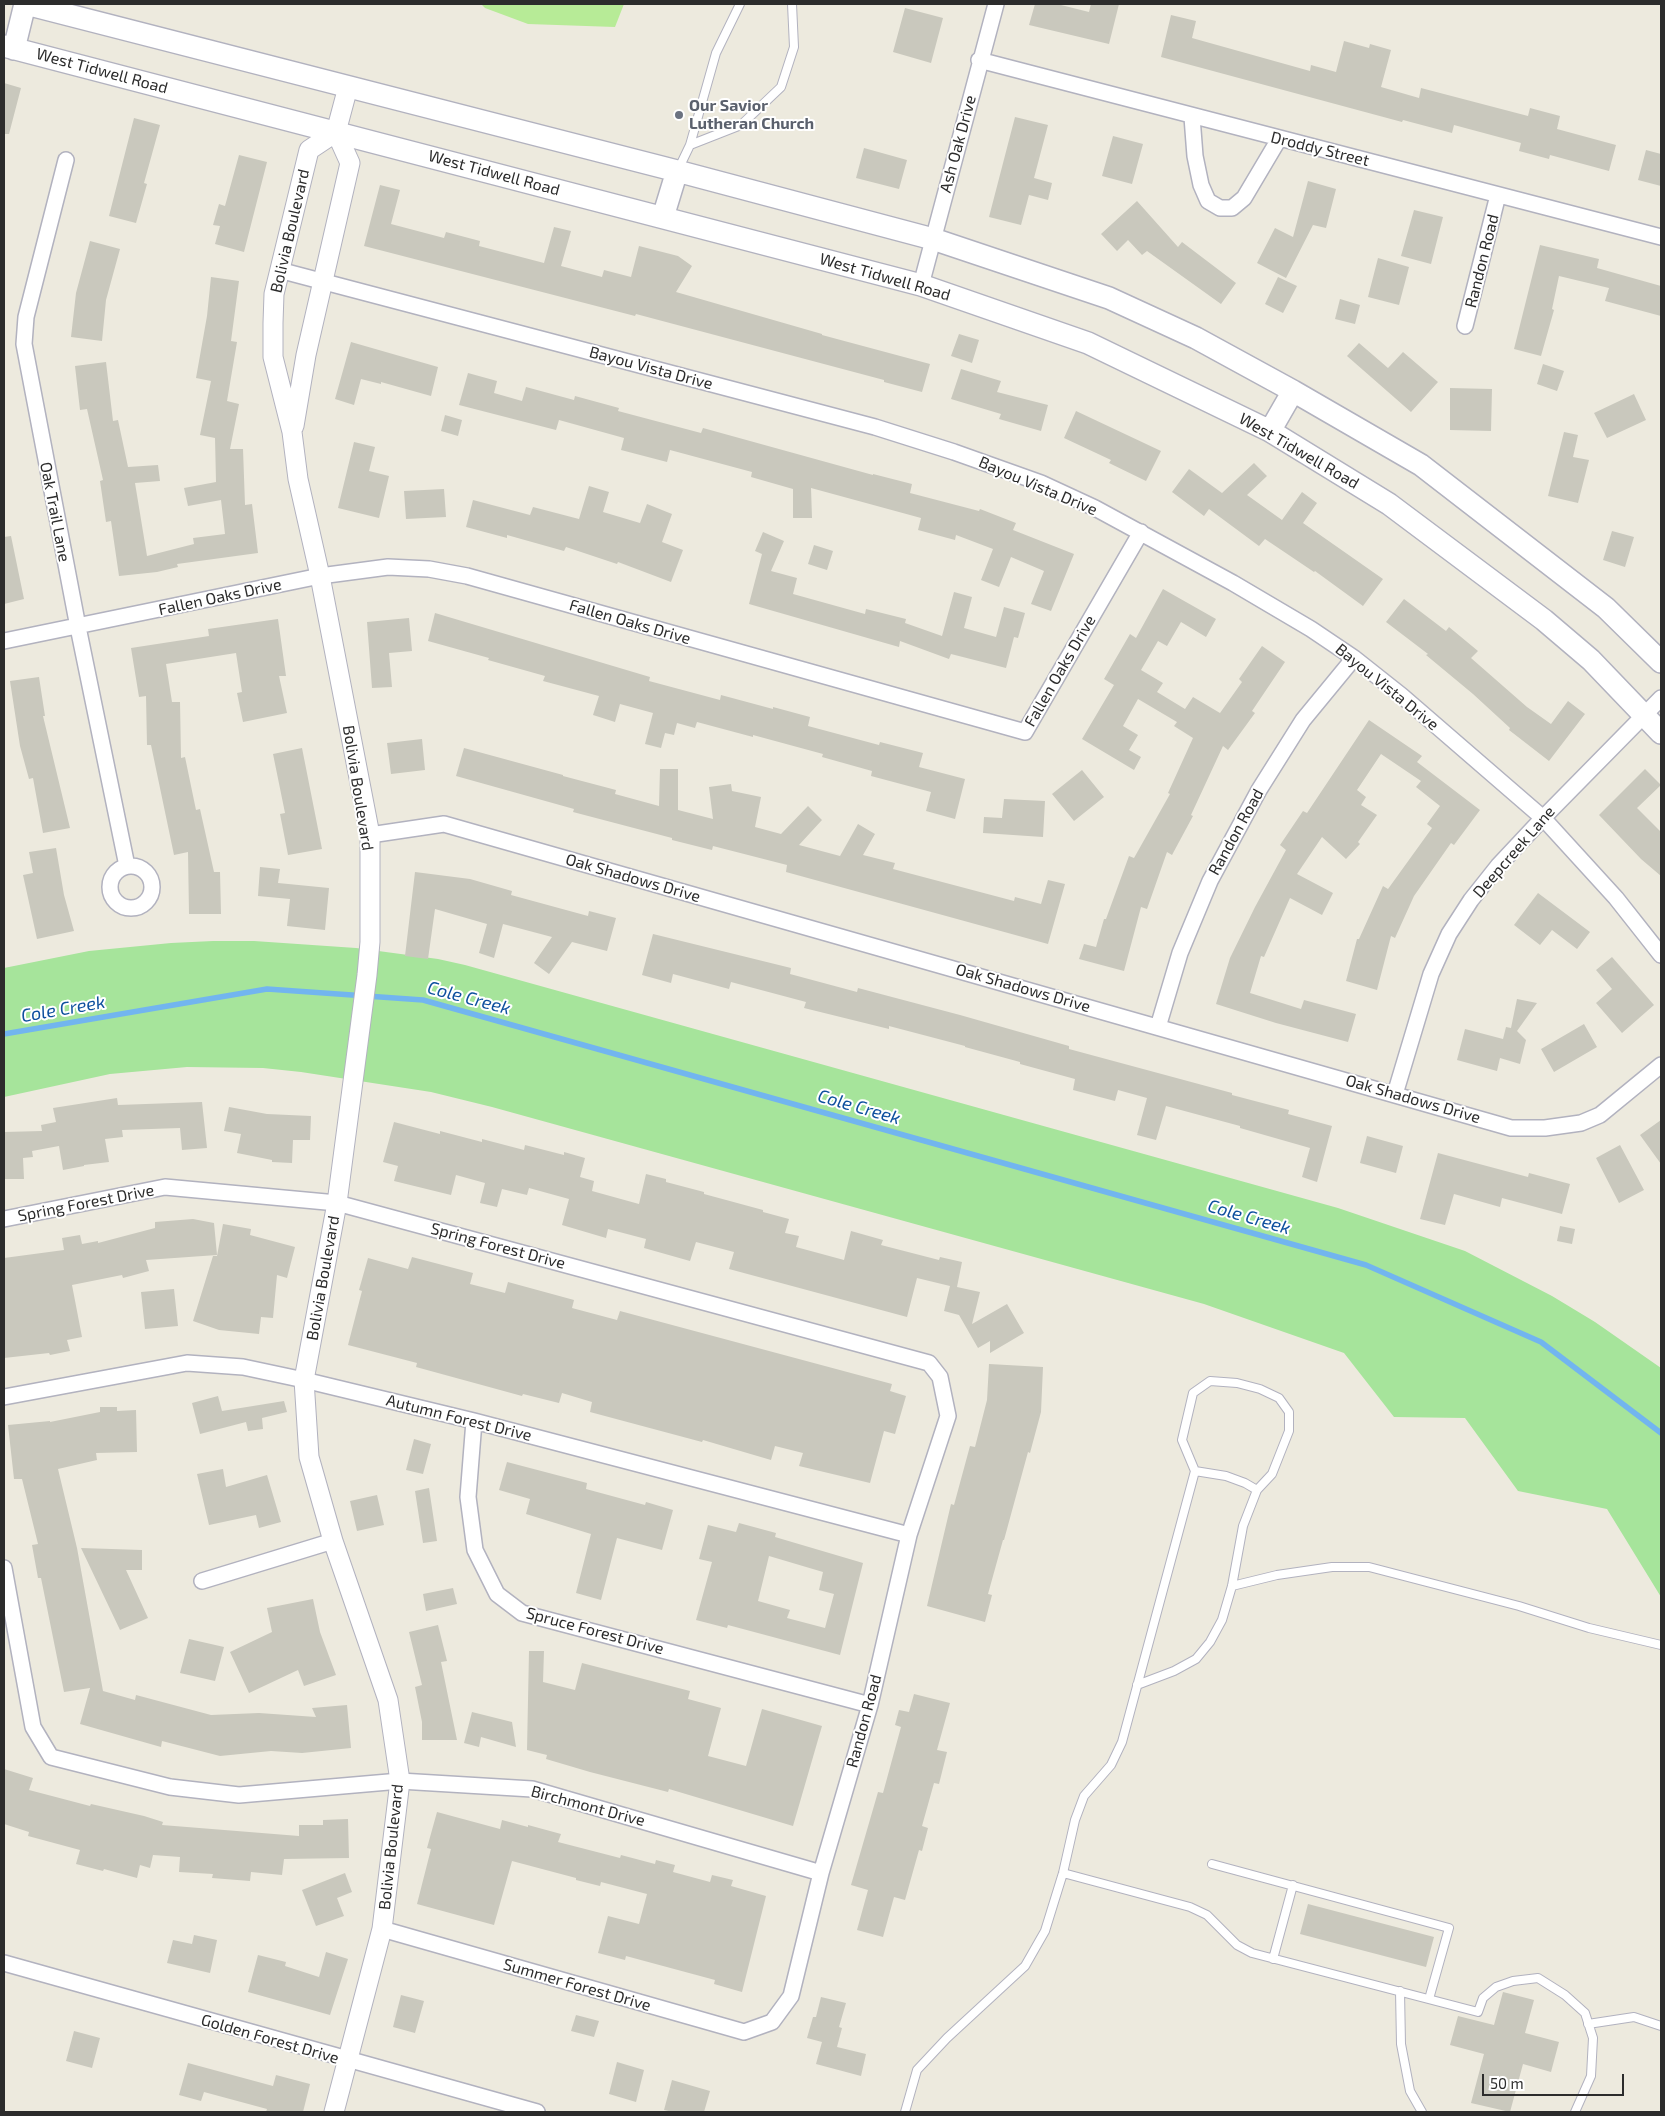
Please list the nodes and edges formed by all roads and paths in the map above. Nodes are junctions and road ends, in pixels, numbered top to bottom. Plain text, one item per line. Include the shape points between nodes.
1 (25, 4) edge
2 (740, 4) edge
3 (996, 4) edge
4 (791, 5) edge
5 (9, 47) edge
6 (979, 60) junction
7 (348, 87) junction
8 (1192, 117) junction
9 (336, 132) junction
10 (1279, 139) junction
11 (690, 145) junction
12 (66, 160) dead end
13 (677, 171) junction
14 (1498, 195) junction
15 (663, 217) junction
16 (1661, 237) edge
17 (932, 240) junction
18 (279, 270) junction
19 (322, 281) junction
20 (921, 285) junction
21 (1466, 326) dead end
22 (1293, 391) junction
23 (1270, 431) junction
24 (292, 432) junction
25 (1141, 532) junction
26 (320, 576) junction
27 (78, 627) junction
28 (4, 640) edge
29 (1354, 658) junction
30 (1661, 662) edge
31 (1661, 698) edge
32 (1644, 714) junction
33 (1661, 733) edge
34 (1543, 818) junction
35 (370, 835) junction
36 (127, 866) dead end
37 (1661, 955) edge
38 (1158, 1026) junction
39 (1661, 1066) edge
40 (1395, 1094) junction
41 (337, 1203) junction
42 (4, 1219) edge
43 (304, 1380) junction
44 (4, 1397) edge
45 (948, 1416) joint
46 (474, 1421) junction
47 (1195, 1471) junction
48 (1257, 1490) junction
49 (909, 1534) junction
50 (333, 1541) junction
51 (4, 1568) edge
52 (202, 1581) dead end
53 (1232, 1586) junction
54 (1661, 1645) edge
55 (1138, 1685) junction
56 (870, 1705) junction
57 (400, 1781) junction
58 (1212, 1864) dead end
59 (821, 1873) junction
60 (1063, 1874) junction
61 (1293, 1885) junction
62 (382, 1929) junction
63 (1273, 1959) junction
64 (4, 1963) edge
65 (1400, 1991) junction
66 (1429, 1999) junction
67 (772, 2022) joint
68 (1588, 2024) junction
69 (1661, 2026) edge
70 (347, 2061) junction
71 (334, 2112) edge
72 (537, 2112) edge
73 (905, 2112) edge
74 (1422, 2112) edge
75 (1575, 2112) edge

1 - 5 main road
1 - 7 main road
2 - 11 lane via 716,53
3 - 6 street, Ash Oak Drive
4 - 11 lane via 794,47 781,87 742,125
5 - 9 main road, West Tidwell Road
6 - 8 street, Droddy Street
6 - 17 street, Ash Oak Drive
7 - 9 street
7 - 13 main road
8 - 10 street, Droddy Street
8 - 10 street via 1194,156 1201,184 1208,201 1220,208 1232,208 1244,198
9 - 15 main road, West Tidwell Road
9 - 18 street, Bolivia Boulevard via 309,150
9 - 19 street, Bolivia Boulevard via 350,163
10 - 14 street, Droddy Street
11 - 13 lane
12 - 27 street, Oak Trail Lane via 26,317 24,344
13 - 15 main road
13 - 17 main road
14 - 16 street, Droddy Street
14 - 21 street, Randon Road
15 - 20 main road, West Tidwell Road
17 - 20 street, Ash Oak Drive
17 - 22 main road via 1109,298 1196,338
18 - 19 street, Bayou Vista Drive
18 - 24 street, Bolivia Boulevard via 274,294 273,357
19 - 24 street, Bolivia Boulevard
19 - 25 street, Bayou Vista Drive via 875,427 1041,483
20 - 23 main road, West Tidwell Road via 1088,343
22 - 23 main road
22 - 30 main road via 1421,465 1606,608
23 - 32 main road, West Tidwell Road via 1389,504 1544,620 1591,660
24 - 26 street, Bolivia Boulevard via 298,479
25 - 26 street, Fallen Oaks Drive via 1026,732 467,576 429,569 388,567
25 - 29 street, Bayou Vista Drive via 1311,629
26 - 27 street, Fallen Oaks Drive
26 - 35 street, Bolivia Boulevard
27 - 28 street, Fallen Oaks Drive
27 - 36 street, Oak Trail Lane
29 - 34 street, Bayou Vista Drive
29 - 38 street, Randon Road via 1303,720 1258,790 1210,881 1180,953
31 - 32 street, Deepcreek Lane
32 - 33 main road, West Tidwell Road
32 - 34 street, Deepcreek Lane
34 - 37 street, Bayou Vista Drive via 1616,898
34 - 40 street, Deepcreek Lane via 1498,866 1449,934 1431,974
35 - 38 street, Oak Shadows Drive via 444,824
35 - 41 street, Bolivia Boulevard via 370,942
38 - 40 street, Oak Shadows Drive
39 - 40 street, Oak Shadows Drive via 1600,1114 1581,1123 1544,1128 1511,1128
41 - 42 street, Spring Forest Drive via 165,1187
41 - 43 street, Bolivia Boulevard
41 - 45 street, Spring Forest Drive via 929,1363 940,1377
43 - 44 street, Autumn Forest Drive via 243,1367 187,1362
43 - 46 street, Autumn Forest Drive
43 - 50 street, Bolivia Boulevard via 309,1457
45 - 49 street, Randon Road
46 - 49 street, Autumn Forest Drive
46 - 56 street, Spruce Forest Drive via 468,1497 476,1550 497,1594 522,1613
47 - 48 lane via 1226,1476
47 - 48 lane via 1182,1440 1193,1393 1210,1381 1260,1389 1279,1398 1289,1412 1289,1431 1272,1474
47 - 55 lane
48 - 53 lane via 1243,1526
49 - 56 street, Randon Road
50 - 52 street
50 - 57 street, Bolivia Boulevard via 388,1700
51 - 57 street, Birchmont Drive via 33,1727 51,1757 170,1787 239,1795
53 - 54 lane via 1332,1567 1369,1567
53 - 55 lane via 1222,1620 1196,1659
55 - 60 lane via 1122,1742 1111,1765 1084,1796
56 - 59 street, Randon Road
57 - 59 street, Birchmont Drive via 532,1789
57 - 62 street, Bolivia Boulevard
58 - 61 lane
59 - 67 street, Randon Road via 791,1996
60 - 63 lane via 1190,1908 1207,1915 1237,1945
60 - 73 lane via 1045,1931 1025,1966 917,2070
61 - 63 lane
61 - 66 lane via 1449,1928
62 - 67 street, Summer Forest Drive via 744,2032
62 - 70 street, Bolivia Boulevard
63 - 65 lane
64 - 70 street, Golden Forest Drive
65 - 66 lane
65 - 74 lane via 1402,2044 1408,2081
66 - 68 lane via 1478,2012 1483,1998 1496,1987 1538,1978 1585,2013
68 - 69 lane via 1634,2016
68 - 75 lane via 1593,2038 1591,2076
70 - 71 street, Bolivia Boulevard
70 - 72 street, Golden Forest Drive

